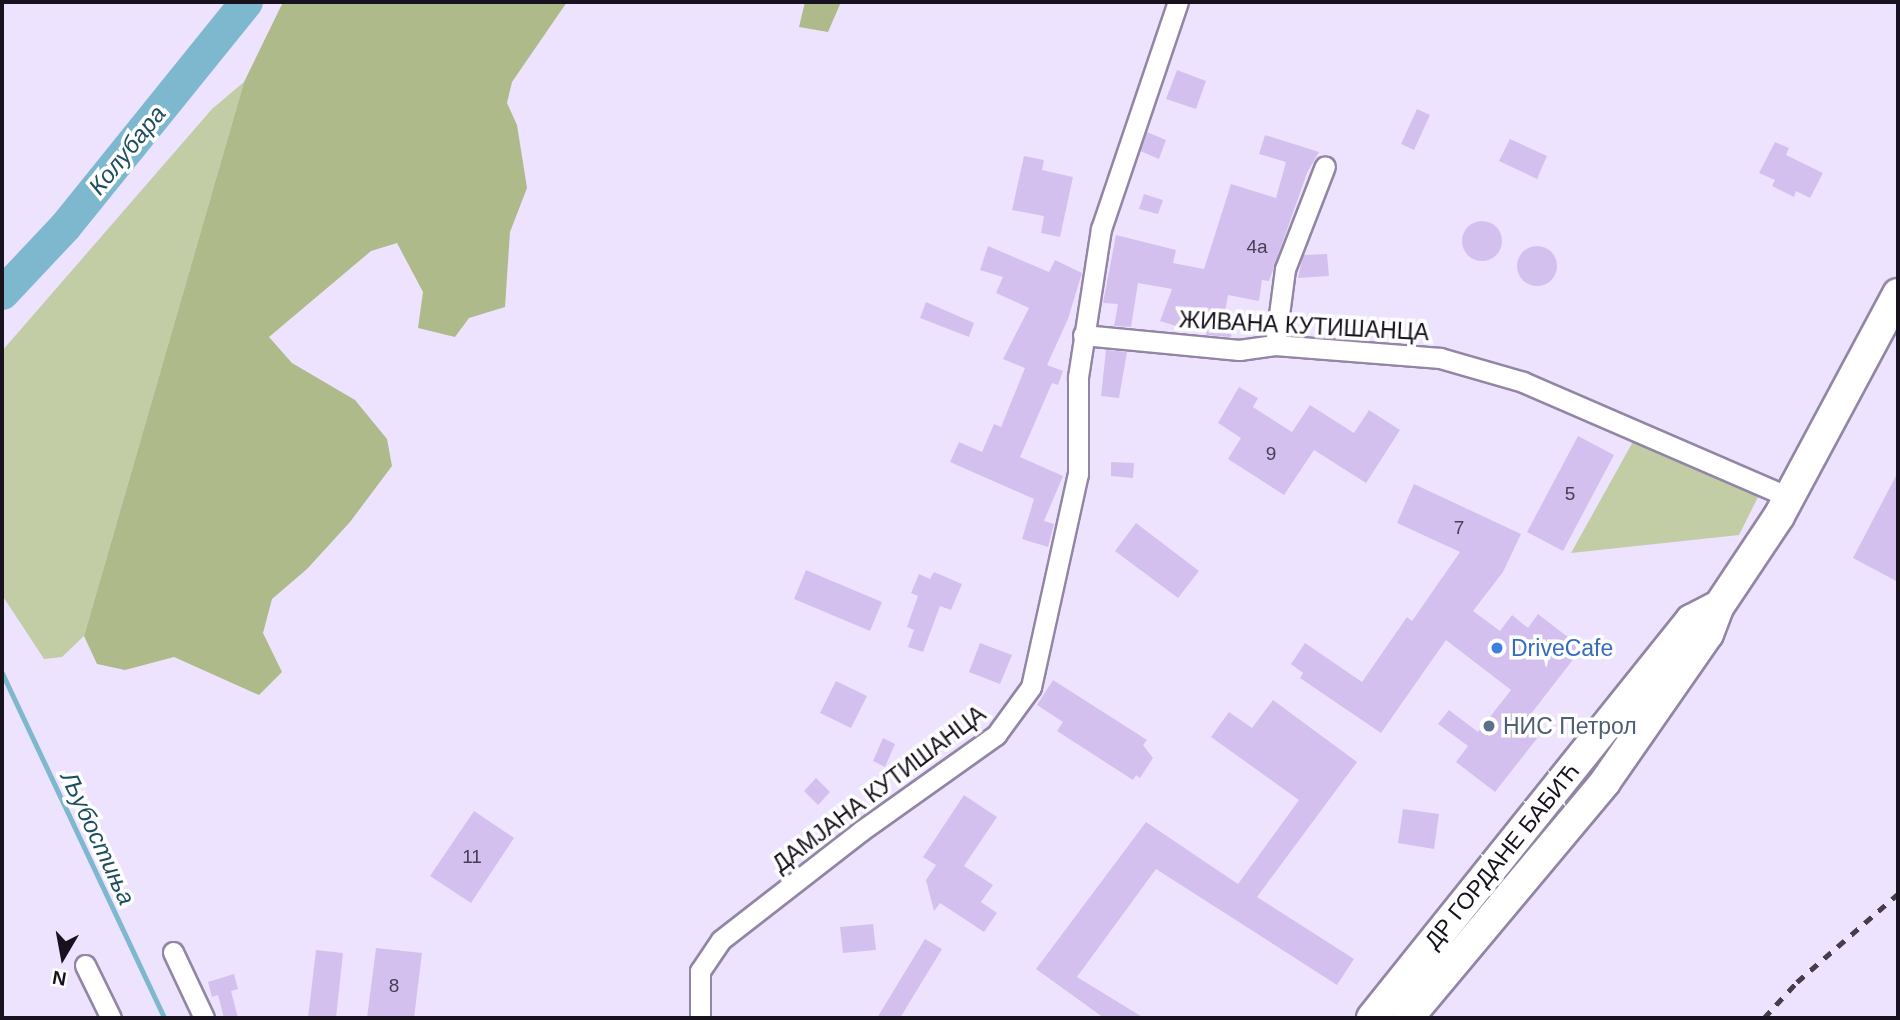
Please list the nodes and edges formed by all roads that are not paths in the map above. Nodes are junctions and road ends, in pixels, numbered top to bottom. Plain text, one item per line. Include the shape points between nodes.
1 (1178, 2) edge
2 (1325, 166) dead end
3 (1898, 294) edge
4 (1083, 335) junction
5 (1275, 345) junction
6 (1789, 497) junction
7 (1719, 606) junction
8 (173, 952) dead end
9 (85, 965) dead end
10 (111, 1018) edge
11 (204, 1018) edge
12 (700, 1018) edge
13 (1372, 1018) edge
14 (1408, 1018) edge

1 - 4 street, ДАМЈАНА КУТИШАНЦА via 1101,229
2 - 5 street via 1285,269
3 - 6 main road, ДР ГОРДАНЕ БАБИЋ
4 - 5 street, ЖИВАНА КУТИШАНЦА via 1239,350
4 - 12 street, ДАМЈАНА КУТИШАНЦА via 1077,377 1078,474 1044,640 1023,703 996,735 861,831 721,940 700,971
5 - 6 street, ЖИВАНА КУТИШАНЦА via 1440,358 1479,368 1523,382
6 - 7 main road, ДР ГОРДАНЕ БАБИЋ
7 - 13 main road, ДР ГОРДАНЕ БАБИЋ via 1691,620
7 - 14 main road, ДР ГОРДАНЕ БАБИЋ via 1709,634 1605,782
8 - 11 street
9 - 10 street

